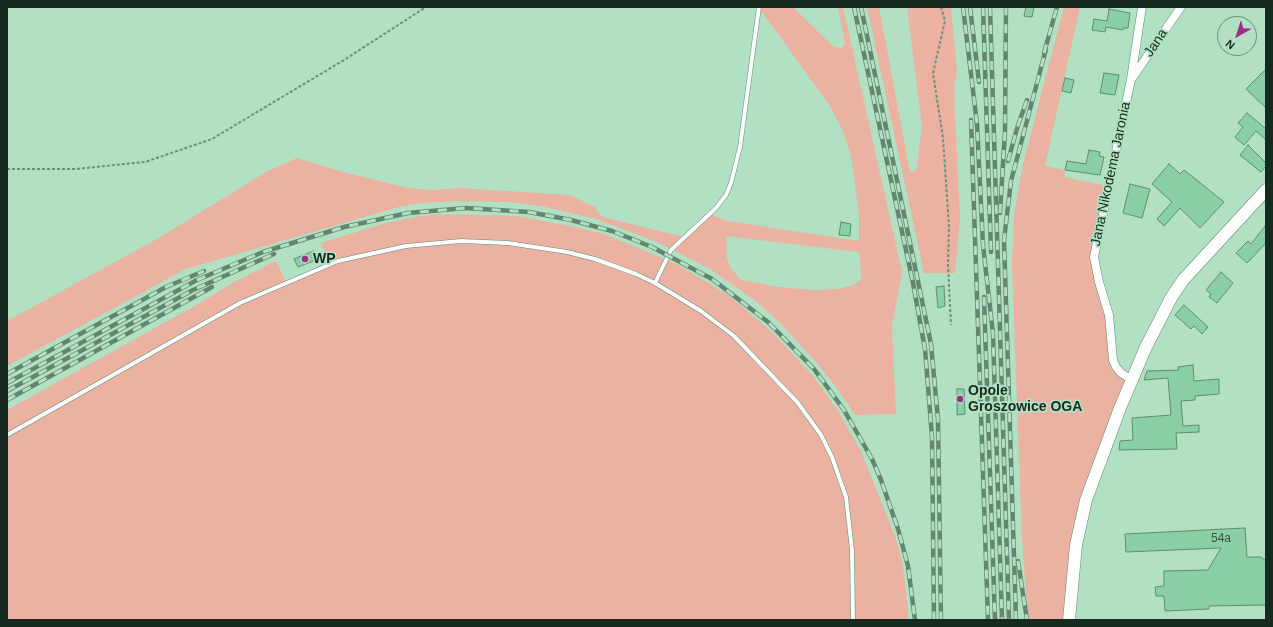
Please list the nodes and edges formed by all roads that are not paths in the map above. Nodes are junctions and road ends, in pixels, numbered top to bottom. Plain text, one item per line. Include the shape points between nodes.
1 (759, 7) edge
2 (1142, 7) edge
3 (1181, 7) edge
4 (1131, 79) junction
5 (1266, 190) edge
6 (655, 283) junction
7 (1132, 380) junction
8 (7, 435) edge
9 (853, 620) edge
10 (1069, 620) edge

1 - 6 lane via 740,147 732,183 716,208 671,250
2 - 4 street, Jana Nikodema Jaronia
3 - 4 street, Jana
4 - 7 street, Jana Nikodema Jaronia via 1094,257 1097,277 1109,315 1113,360 1121,373
5 - 7 main road via 1176,289
6 - 8 lane via 588,257 542,247 492,241 438,242 350,258 324,266 240,303
6 - 9 lane via 701,311 734,336 798,403 821,435 841,479 849,512
7 - 10 main road via 1097,470 1079,528 1073,562

